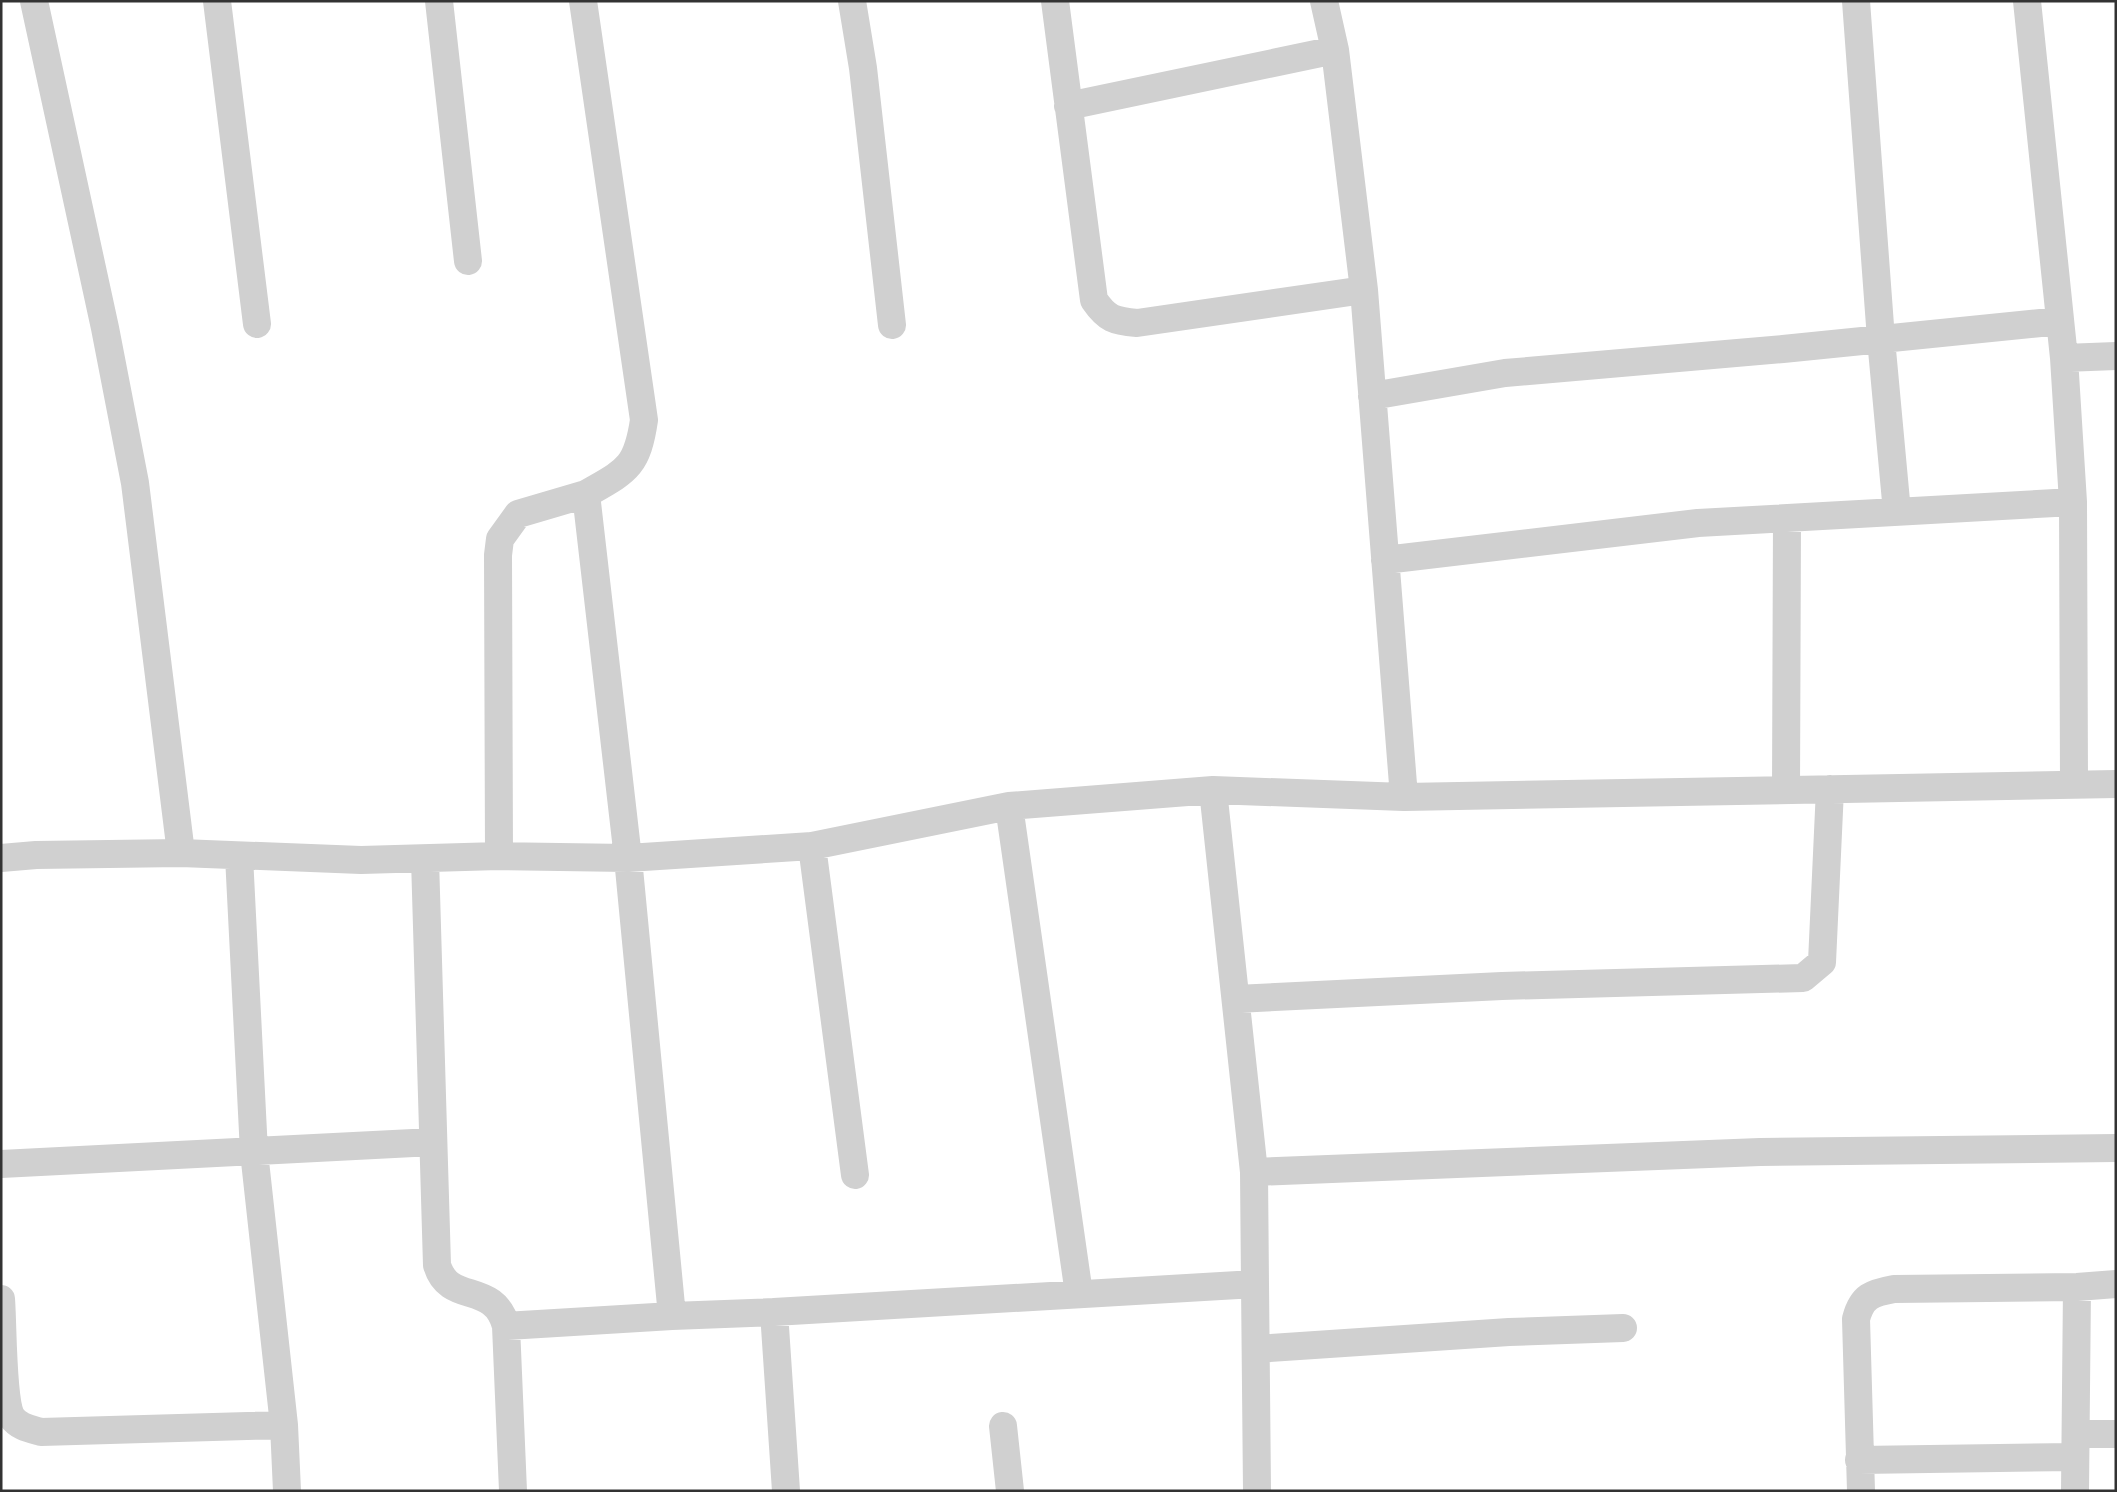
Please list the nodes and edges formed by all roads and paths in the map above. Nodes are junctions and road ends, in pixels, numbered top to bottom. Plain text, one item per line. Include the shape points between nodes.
1 (34, 1) edge
2 (217, 1) edge
3 (439, 1) edge
4 (582, 1) edge
5 (852, 1) edge
6 (1054, 1) edge
7 (1324, 1) edge
8 (1856, 1) edge
9 (2027, 1) edge
10 (1335, 50) junction
11 (1068, 106) junction
12 (468, 261) dead end
13 (1364, 290) junction
14 (2060, 321) junction
15 (257, 324) dead end
16 (892, 325) dead end
17 (1881, 339) junction
18 (2116, 356) edge
19 (2064, 358) junction
20 (1372, 396) junction
21 (586, 494) junction
22 (2073, 502) junction
23 (1897, 512) junction
24 (1787, 518) junction
25 (1385, 560) junction
26 (2074, 784) junction
27 (2116, 784) edge
28 (1830, 789) junction
29 (1213, 790) junction
30 (1786, 790) junction
31 (1404, 797) junction
32 (1009, 806) junction
33 (812, 846) junction
34 (180, 853) junction
35 (239, 856) junction
36 (499, 856) junction
37 (1, 858) edge
38 (425, 858) junction
39 (628, 858) junction
40 (1236, 999) junction
41 (433, 1142) junction
42 (2116, 1148) edge
43 (254, 1152) junction
44 (1, 1164) edge
45 (1254, 1172) junction
46 (855, 1175) dead end
47 (1256, 1284) junction
48 (2116, 1284) edge
49 (2077, 1287) junction
50 (1079, 1294) junction
51 (1, 1299) edge
52 (774, 1312) junction
53 (672, 1316) junction
54 (506, 1326) junction
55 (1624, 1328) dead end
56 (1256, 1349) junction
57 (284, 1425) junction
58 (1003, 1426) dead end
59 (2116, 1434) edge
60 (2076, 1445) junction
61 (1860, 1460) junction
62 (287, 1491) edge
63 (513, 1491) edge
64 (786, 1491) edge
65 (1010, 1491) edge
66 (1258, 1491) edge
67 (1861, 1491) edge
68 (2076, 1491) edge

1 - 34 street via 135,483
2 - 15 street
3 - 12 street
4 - 21 street via 644,420 634,459 618,475
5 - 16 street via 863,68
6 - 11 street
7 - 10 street
8 - 17 street
9 - 14 street
10 - 11 street
10 - 13 street
11 - 13 street via 1094,300 1103,314 1117,321 1137,322
13 - 20 street
14 - 17 street
14 - 19 street
17 - 20 street via 1505,374
17 - 23 street
18 - 19 street
19 - 22 street
20 - 25 street
21 - 36 street via 518,514 500,539
21 - 39 street
22 - 23 street
22 - 26 street
23 - 24 street
24 - 25 street via 1698,523
24 - 30 street
25 - 31 street
26 - 27 street
26 - 28 street
28 - 30 street
28 - 40 street via 1822,962 1802,978 1502,986
29 - 31 street
29 - 32 street
29 - 40 street
30 - 31 street
32 - 33 street
32 - 50 street
33 - 39 street
33 - 46 street
34 - 35 street
34 - 37 street
35 - 38 street via 361,860
35 - 43 street
36 - 38 street
36 - 39 street
38 - 41 street
39 - 53 street
40 - 45 street
41 - 43 street
41 - 54 street via 440,1276 462,1292 480,1295 492,1302 502,1312
42 - 45 street via 1760,1152
43 - 44 street
43 - 57 street
45 - 47 street
47 - 50 street
47 - 56 street
48 - 49 street
49 - 60 street
49 - 61 street via 1894,1289 1868,1297 1860,1306 1856,1319
50 - 52 street
51 - 57 street via 6,1396 11,1416 23,1427 41,1432
52 - 53 street
52 - 64 street
53 - 54 street
54 - 63 street
55 - 56 street
56 - 66 street
57 - 62 street
58 - 65 street
59 - 60 street
60 - 61 street
60 - 68 street
61 - 67 street

